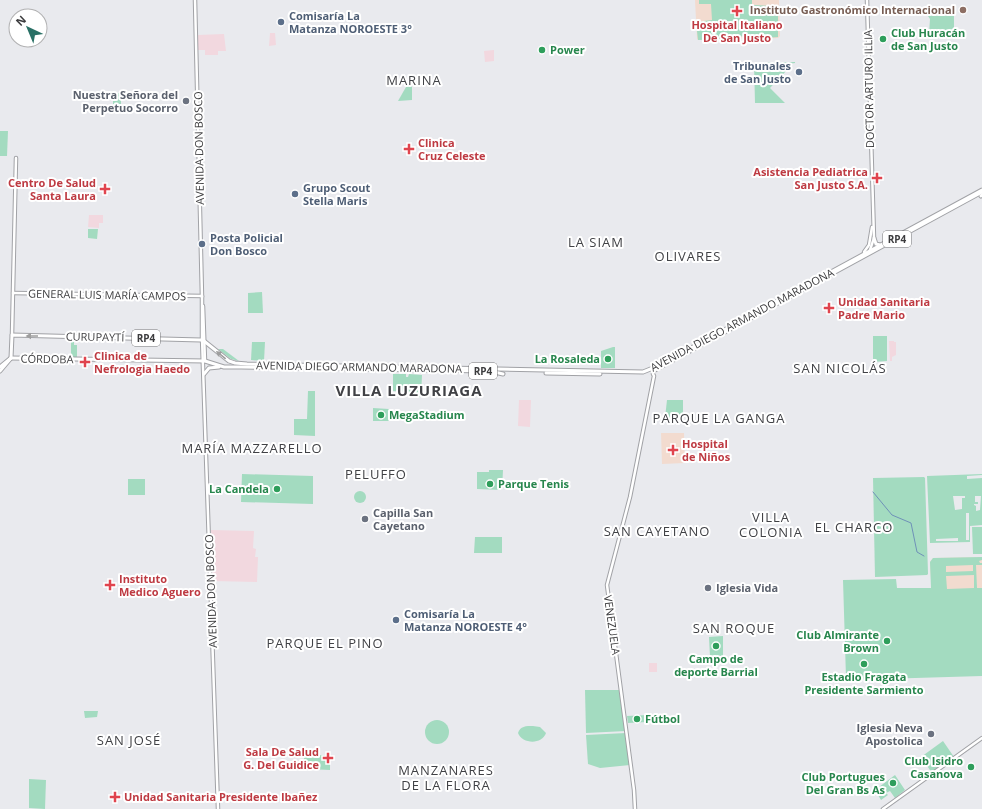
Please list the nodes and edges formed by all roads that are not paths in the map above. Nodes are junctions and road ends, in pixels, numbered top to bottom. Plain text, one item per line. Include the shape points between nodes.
1 (196, 0) edge
2 (867, 0) edge
3 (16, 158) dead end
4 (982, 193) edge
5 (934, 213) dead end
6 (938, 219) dead end
7 (918, 224) junction
8 (924, 224) junction
9 (873, 225) junction
10 (874, 238) junction
11 (881, 244) junction
12 (864, 252) joint
13 (869, 253) junction
14 (860, 256) junction
15 (13, 294) junction
16 (202, 296) junction
17 (768, 309) junction
18 (752, 319) dead end
19 (12, 335) junction
20 (203, 341) junction
21 (11, 358) junction
22 (204, 361) junction
23 (309, 364) dead end
24 (224, 367) junction
25 (336, 367) junction
26 (0, 368) edge
27 (296, 368) junction
28 (521, 368) dead end
29 (507, 370) junction
30 (0, 371) edge
31 (462, 371) junction
32 (490, 371) junction
33 (444, 373) dead end
34 (576, 373) junction
35 (204, 374) junction
36 (503, 374) dead end
37 (653, 374) dead end
38 (566, 375) dead end
39 (585, 376) dead end
40 (982, 738) edge
41 (218, 809) edge
42 (635, 809) edge
43 (882, 809) edge

1 - 16 main road, AVENIDA DON BOSCO
2 - 9 main road, DOCTOR ARTURO ILLIA
3 - 15 main road
4 - 7 main road, AVENIDA DIEGO ARMANDO MARADONA / RP4
4 - 8 main road, AVENIDA DIEGO ARMANDO MARADONA / RP4
5 - 7 main road
6 - 8 main road
7 - 11 main road, AVENIDA DIEGO ARMANDO MARADONA / RP4
8 - 13 main road, AVENIDA DIEGO ARMANDO MARADONA / RP4
9 - 10 main road, DOCTOR ARTURO ILLIA
9 - 12 main road, DOCTOR ARTURO ILLIA via 869,245
10 - 11 main road via 876,244
10 - 13 main road, DOCTOR ARTURO ILLIA
11 - 13 main road, AVENIDA DIEGO ARMANDO MARADONA / RP4
12 - 14 main road
13 - 14 main road, AVENIDA DIEGO ARMANDO MARADONA / RP4
13 - 17 main road, AVENIDA DIEGO ARMANDO MARADONA / RP4
14 - 29 main road, AVENIDA DIEGO ARMANDO MARADONA / RP4 via 647,371
15 - 16 main road, GENERAL LUIS MARÍA CAMPOS
15 - 19 main road
16 - 20 main road, AVENIDA DON BOSCO
17 - 18 main road
17 - 34 main road, AVENIDA DIEGO ARMANDO MARADONA / RP4 via 648,373
20 -> 19 main road, CURUPAYTÍ / RP4
19 - 21 main road
20 - 22 main road, AVENIDA DON BOSCO
27 -> 20 main road, AVENIDA DIEGO ARMANDO MARADONA / RP4 via 233,363
21 - 22 main road, CÓRDOBA / RP4
21 - 26 main road
21 - 30 main road
22 - 24 main road, AVENIDA DIEGO ARMANDO MARADONA / RP4
22 - 35 main road, AVENIDA DON BOSCO
23 - 27 main road
24 - 27 main road, AVENIDA DIEGO ARMANDO MARADONA / RP4
24 - 35 main road via 209,368
25 - 27 main road, AVENIDA DIEGO ARMANDO MARADONA / RP4
25 - 29 main road, AVENIDA DIEGO ARMANDO MARADONA / RP4
25 - 31 main road, AVENIDA DIEGO ARMANDO MARADONA / RP4 via 363,370
28 - 29 main road
31 - 32 main road, AVENIDA DIEGO ARMANDO MARADONA / RP4
31 - 33 main road
32 - 34 main road, AVENIDA DIEGO ARMANDO MARADONA / RP4
32 - 36 main road
34 - 38 main road
34 - 39 main road
35 - 41 main road, AVENIDA DON BOSCO
37 - 42 main road, VENEZUELA via 644,432 607,586
40 - 43 main road

